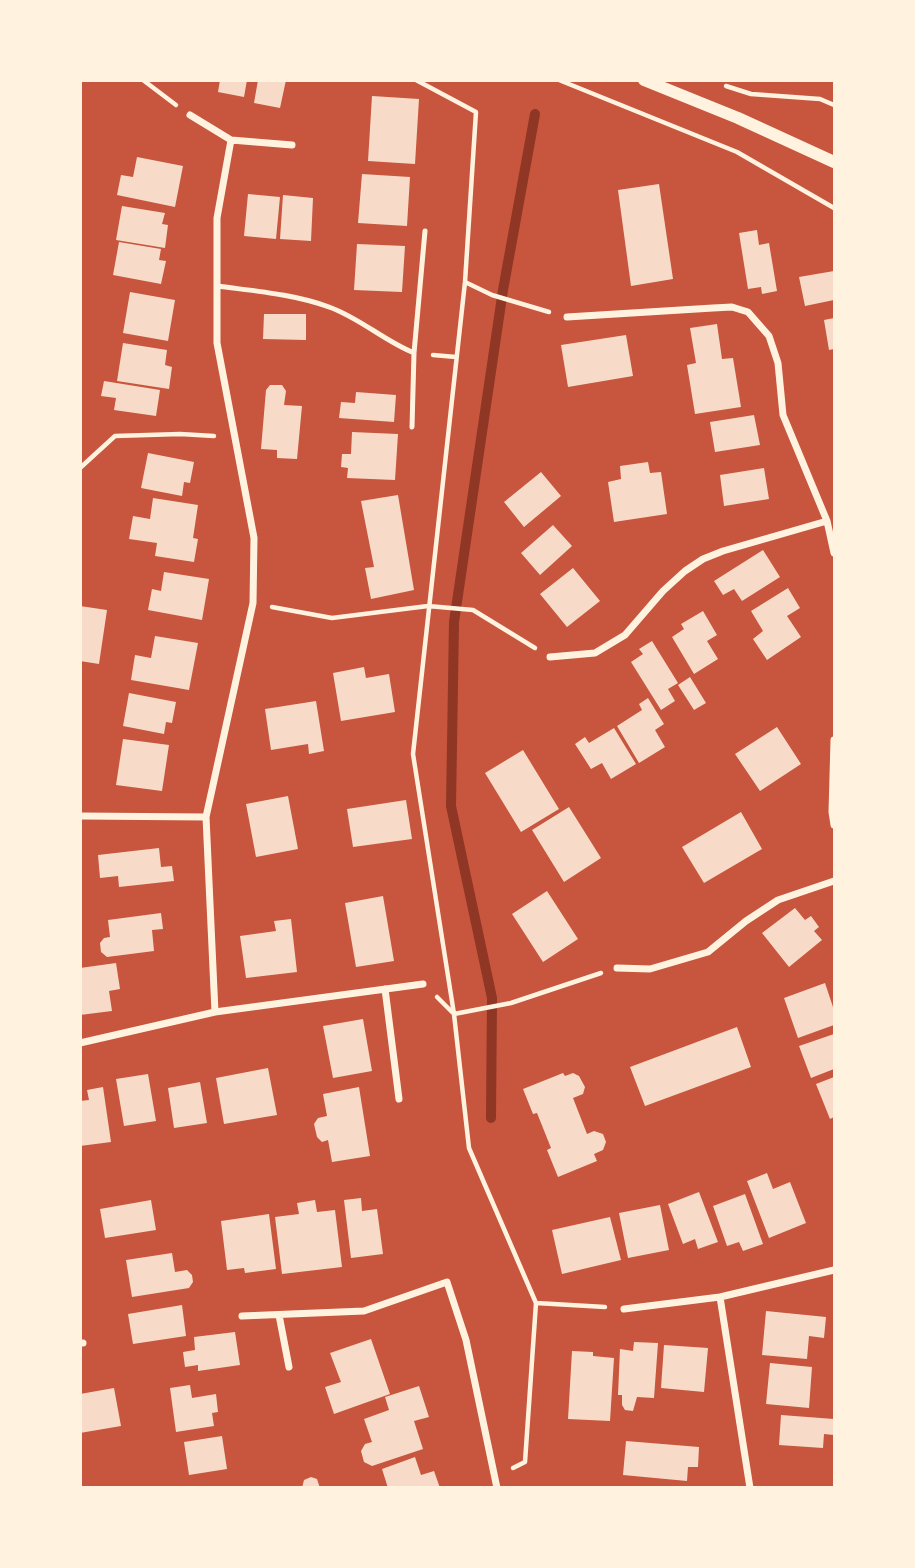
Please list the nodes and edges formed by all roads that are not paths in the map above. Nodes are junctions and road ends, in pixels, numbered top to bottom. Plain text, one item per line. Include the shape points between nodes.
1 (644, 80) edge
2 (190, 115) road end
3 (230, 140) junction
4 (292, 145) dead end
5 (835, 162) edge
6 (425, 231) dead end
7 (217, 286) junction
8 (567, 317) road end
9 (414, 353) junction
10 (412, 427) dead end
11 (827, 521) junction
12 (835, 553) edge
13 (551, 657) road end
14 (835, 740) edge
15 (80, 816) edge
16 (206, 817) junction
17 (835, 825) edge
18 (835, 881) edge
19 (617, 968) road end
20 (423, 984) dead end
21 (385, 989) junction
22 (215, 1013) junction
23 (80, 1043) edge
24 (399, 1099) dead end
25 (835, 1270) edge
26 (720, 1297) junction
27 (624, 1308) road end
28 (279, 1315) junction
29 (242, 1316) dead end
30 (289, 1367) dead end
31 (497, 1488) edge
32 (750, 1488) edge

1 - 5 street
2 - 3 street
3 - 4 street
3 - 7 street via 216,218
6 - 9 lane
7 - 9 lane via 329,307
7 - 16 street via 218,343 254,538 253,603
8 - 11 street via 713,307 748,312 769,335 778,363 783,415
9 - 10 lane
11 - 12 street
11 - 13 street via 703,559 663,591 625,635 595,653
14 - 17 street
15 - 16 street
16 - 22 street
18 - 19 street via 778,900 708,952 650,970
20 - 21 street
21 - 22 street
21 - 24 street
22 - 23 street
25 - 26 street
26 - 27 street
26 - 32 street
28 - 29 street
28 - 30 street
28 - 31 street via 364,1311 447,1282 466,1340

